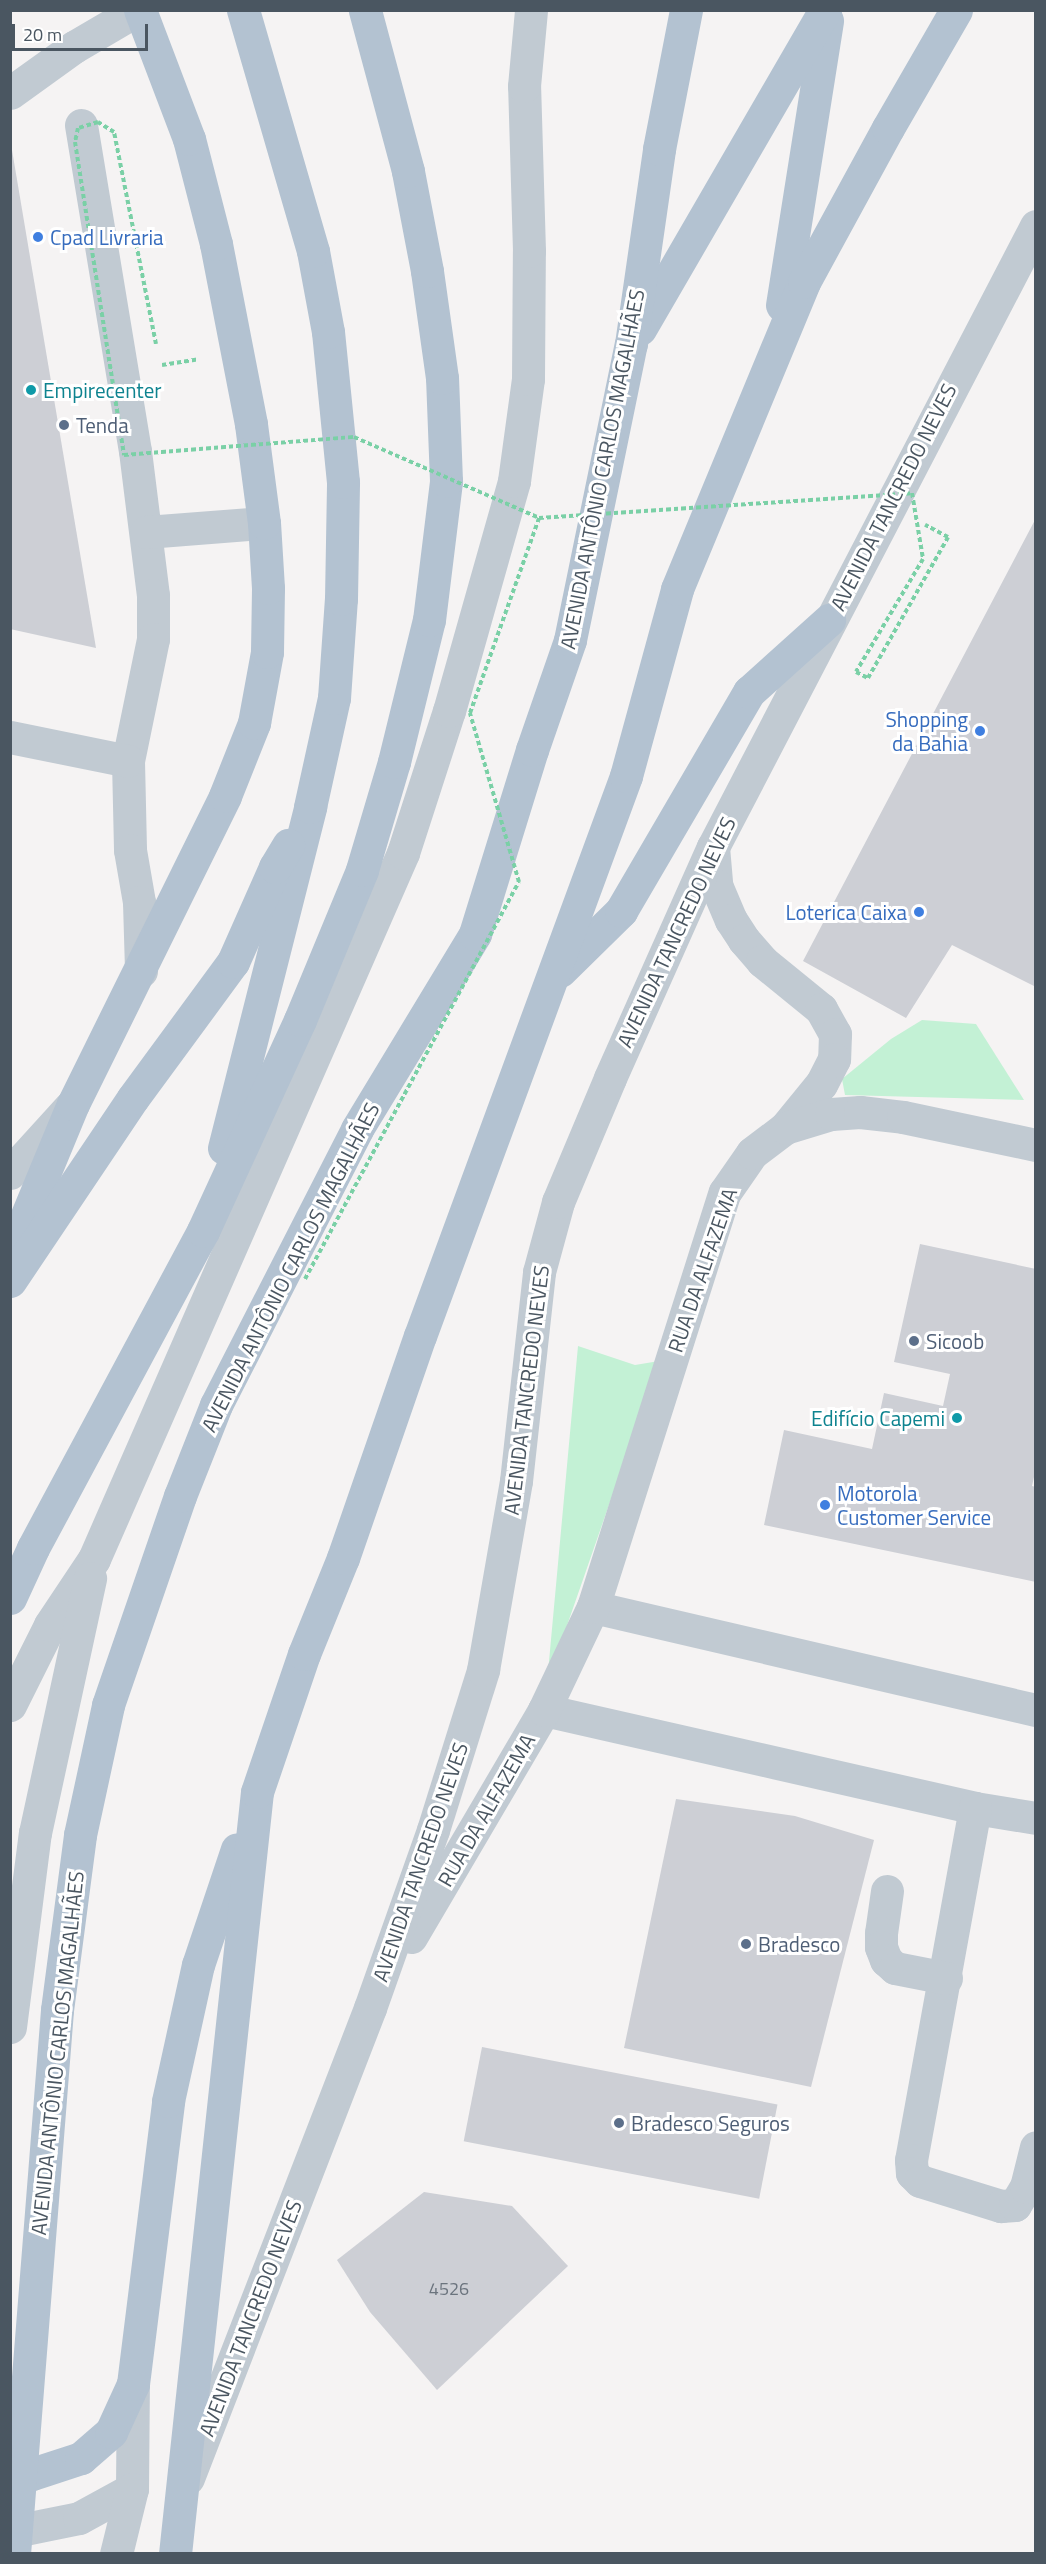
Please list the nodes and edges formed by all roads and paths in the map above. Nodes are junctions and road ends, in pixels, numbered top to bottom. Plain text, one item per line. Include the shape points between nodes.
1 (139, 10) edge
2 (243, 10) edge
3 (365, 10) edge
4 (531, 10) edge
5 (686, 10) edge
6 (827, 10) edge
7 (956, 10) edge
8 (10, 93) edge
9 (81, 125) dead end
10 (1035, 226) edge
11 (631, 344) junction
12 (235, 353) junction
13 (774, 354) junction
14 (889, 504) junction
15 (539, 518) junction
16 (264, 523) junction
17 (146, 532) junction
18 (829, 620) junction
19 (10, 737) edge
20 (128, 761) junction
21 (310, 807) junction
22 (713, 847) junction
23 (141, 971) junction
24 (554, 977) junction
25 (73, 1104) junction
26 (785, 1128) junction
27 (1035, 1145) edge
28 (10, 1173) edge
29 (203, 1231) junction
30 (10, 1256) edge
31 (306, 1278) dead end
32 (10, 1281) edge
33 (94, 1559) junction
34 (10, 1598) edge
35 (593, 1607) junction
36 (10, 1705) edge
37 (544, 1710) junction
38 (1035, 1710) edge
39 (256, 1792) junction
40 (975, 1808) junction
41 (1035, 1818) edge
42 (887, 1891) dead end
43 (946, 1978) junction
44 (370, 2008) junction
45 (10, 2027) edge
46 (1035, 2147) edge
47 (133, 2384) junction
48 (10, 2472) edge
49 (132, 2490) junction
50 (179, 2503) junction
51 (10, 2532) edge
52 (14, 2553) edge
53 (116, 2553) edge
54 (175, 2553) edge

1 - 8 street via 74,47
1 - 12 main road via 189,139 216,244
2 - 21 main road via 313,251 328,332 343,482 334,698
3 - 29 main road via 408,171 442,378 446,481 429,620 362,870 300,1020
4 - 33 street via 524,86 530,251 528,379 514,480 449,711 403,853
5 - 11 main road, AVENIDA ANTÔNIO CARLOS MAGALHÃES via 659,149
6 - 11 main road
6 - 13 main road
7 - 13 main road via 804,282
9 - 17 street
10 - 14 street, AVENIDA TANCREDO NEVES
11 - 52 main road, AVENIDA ANTÔNIO CARLOS MAGALHÃES, bridge via 570,640 475,934 357,1130 216,1405 180,1496 108,1705 80,1835 57,2010
12 - 15 path, bridge via 161,366 114,132 98,122 78,128 75,142 124,455 354,437
12 - 16 main road via 251,424
13 - 24 main road via 677,590 626,776
14 - 15 path, bridge via 948,537 868,678 856,672 923,559 912,493
14 - 18 street, AVENIDA TANCREDO NEVES
15 - 31 path, bridge via 470,713 519,882
16 - 17 street
16 - 23 main road via 267,652 254,723 225,796
17 - 20 street via 153,639
18 - 22 street, AVENIDA TANCREDO NEVES
18 - 24 main road via 749,692 621,911
19 - 20 street
20 - 23 street via 130,850 139,902
21 - 29 main road
21 - 32 main road via 275,867 233,962 133,1098
22 - 26 street via 716,885 744,940 762,961 821,1009 835,1034 834,1059 821,1084
22 - 44 street, AVENIDA TANCREDO NEVES via 558,1202 539,1272 516,1481 483,1670 433,1830
23 - 25 main road
24 - 39 main road
25 - 28 street
25 - 30 main road
26 - 27 street, RUA DA ALFAZEMA via 831,1114 860,1112 903,1117
26 - 35 street, RUA DA ALFAZEMA via 752,1153 725,1191
29 - 34 main road
33 - 36 street via 50,1625
33 - 45 street via 35,1833
35 - 37 street, RUA DA ALFAZEMA
35 - 38 street
37 - 40 street
37 - 44 street, RUA DA ALFAZEMA
39 - 47 main road via 198,1965 168,2102
39 - 50 main road
40 - 41 street
40 - 43 street
42 - 43 street via 881,1933 886,1960 895,1968
43 - 46 street via 911,2160 912,2173 920,2181 1000,2206 1015,2205 1026,2187
44 - 50 street, AVENIDA TANCREDO NEVES
47 - 48 main road via 111,2432 81,2458 32,2474
47 - 49 street
49 - 51 street via 79,2518
49 - 53 street
50 - 54 main road

